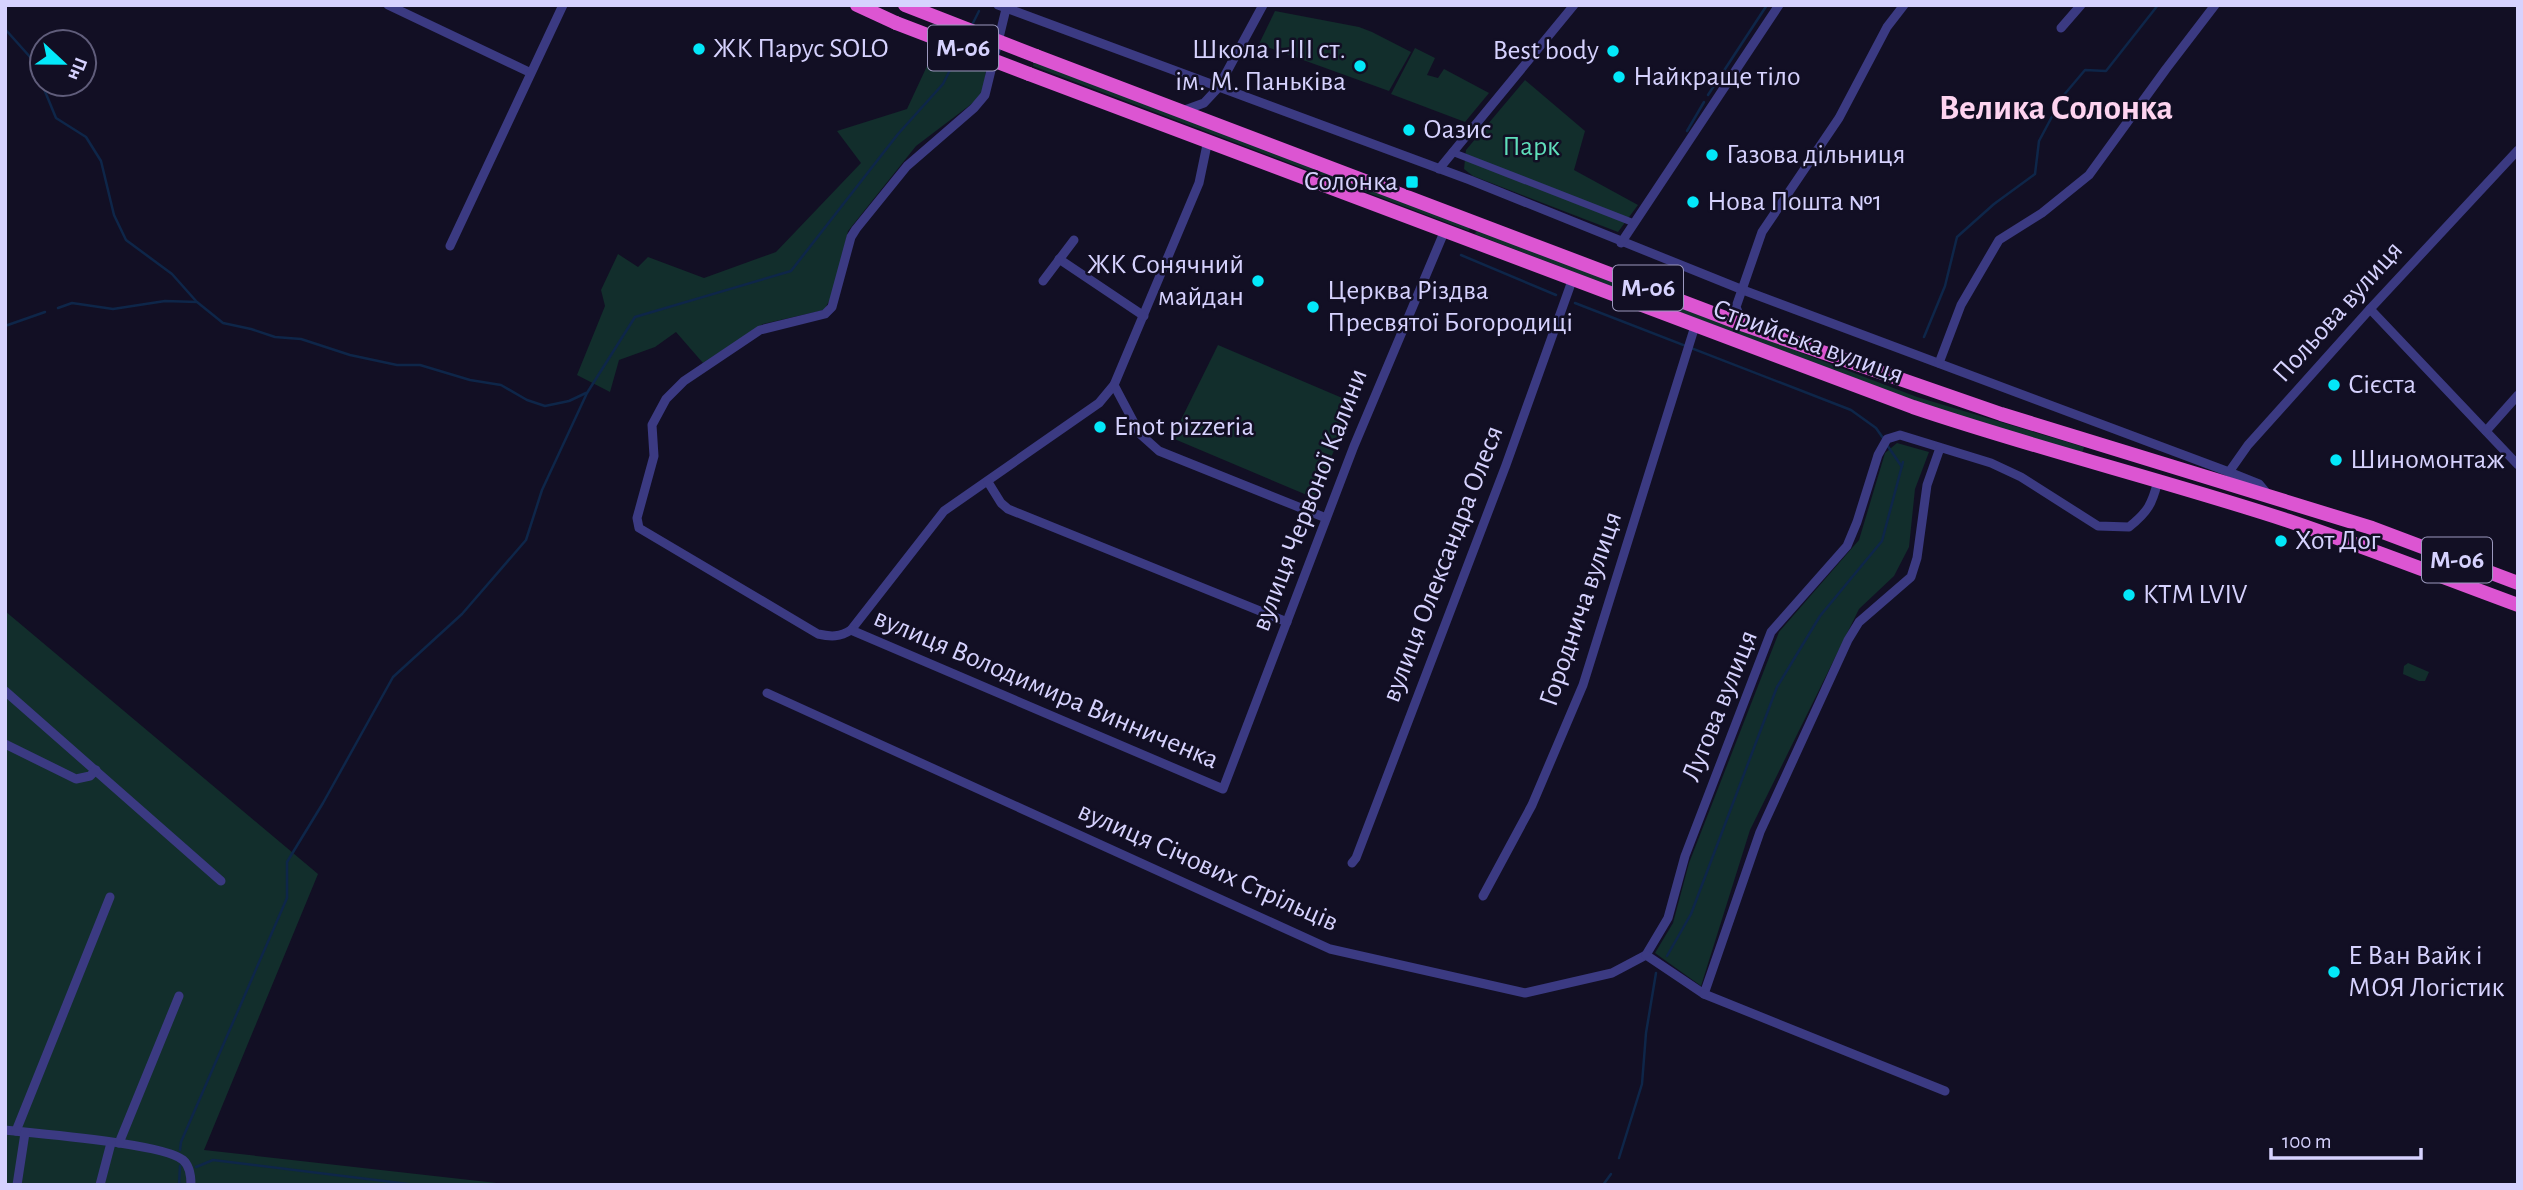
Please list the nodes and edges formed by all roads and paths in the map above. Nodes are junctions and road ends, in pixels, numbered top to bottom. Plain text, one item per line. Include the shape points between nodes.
1 (388, 5) edge
2 (563, 5) edge
3 (856, 5) edge
4 (905, 5) edge
5 (1028, 5) edge
6 (1263, 5) edge
7 (1574, 5) edge
8 (1779, 5) edge
9 (1904, 5) edge
10 (2081, 5) edge
11 (2215, 5) edge
12 (1002, 7) edge
13 (1023, 15) junction
14 (2061, 29) dead end
15 (529, 72) junction
16 (1218, 88) junction
17 (1204, 103) junction
18 (1182, 111) junction
19 (1219, 125) junction
20 (1208, 140) junction
21 (2518, 150) edge
22 (1452, 152) junction
23 (1439, 169) junction
24 (1634, 222) junction
25 (1445, 230) junction
26 (1074, 240) dead end
27 (1621, 243) junction
28 (450, 246) dead end
29 (1059, 259) junction
30 (1573, 278) junction
31 (1043, 281) dead end
32 (1741, 294) junction
33 (2370, 309) junction
34 (1711, 313) junction
35 (1143, 316) junction
36 (1744, 325) junction
37 (1695, 326) junction
38 (1939, 363) junction
39 (1114, 385) junction
40 (2518, 395) edge
41 (2486, 430) junction
42 (1940, 448) junction
43 (2518, 465) edge
44 (2229, 472) junction
45 (2158, 481) junction
46 (988, 482) junction
47 (2269, 496) junction
48 (1326, 518) junction
49 (2517, 582) edge
50 (2518, 605) edge
51 (1287, 622) junction
52 (851, 630) junction
53 (5, 691) edge
54 (768, 693) dead end
55 (5, 744) edge
56 (96, 770) junction
57 (1223, 789) joint
58 (1352, 863) dead end
59 (221, 881) dead end
60 (1483, 896) dead end
61 (110, 897) dead end
62 (1646, 955) junction
63 (1704, 994) junction
64 (179, 996) dead end
65 (1945, 1091) dead end
66 (5, 1130) edge
67 (20, 1132) junction
68 (115, 1143) junction
69 (17, 1185) edge
70 (100, 1185) edge
71 (191, 1185) edge

1 - 15 street
2 - 15 street
3 - 20 highway, Стрийська вулиця / М-06, bridge
4 - 18 highway, Стрийська вулиця / М-06, bridge
5 - 13 street
6 - 16 street
7 - 22 street
8 - 24 street
9 - 32 street via 1887,27 1839,118 1765,227
10 - 14 street
11 - 38 street via 2090,175 1999,240 1961,305
12 - 13 street
12 - 52 street via 985,95 907,166 856,229 832,307 825,314 760,330 684,380 666,399 652,425 654,456 637,518 639,528 818,634 830,637
13 - 16 street
15 - 28 street
16 - 17 street
16 - 23 street
17 - 18 street
17 - 19 street via 1208,117
18 - 19 highway, Стрийська вулиця / М-06
19 - 34 highway, Стрийська вулиця / М-06
20 - 25 highway, Стрийська вулиця / М-06
20 - 35 street via 1199,183
21 - 33 street, Польова вулиця
22 - 23 street
22 - 24 street
23 - 27 street
24 - 27 street
25 - 30 highway, Стрийська вулиця / М-06
25 - 48 street, вулиця Червоної Калини
26 - 29 street
27 - 32 street
29 - 31 street
29 - 35 street
30 - 37 highway, Стрийська вулиця / М-06
30 - 58 street, вулиця Олександра Олеся
32 - 34 street via 1727,310
32 - 36 street via 1737,312
32 - 38 street
33 - 41 street
33 - 44 street, Польова вулиця
34 - 36 highway, Стрийська вулиця / М-06
35 - 39 street
36 - 47 highway, Стрийська вулиця / М-06 via 2001,414
37 - 45 highway, Стрийська вулиця / М-06 via 1984,431
37 - 60 street, Городнича вулиця via 1583,685 1532,805
38 - 44 street
39 - 46 street via 1099,403
39 - 48 street via 1140,434 1158,451
40 - 41 street
41 - 43 street
42 - 45 street, Лугова вулиця via 2021,477 2098,526 2129,527 2146,514
42 - 62 street, Лугова вулиця via 1900,435 1887,439 1847,546 1771,632 1685,856 1668,918
42 - 63 street via 1927,485 1911,577 1858,622 1848,640 1760,832
44 - 47 street via 2259,484
45 - 50 highway, Стрийська вулиця / М-06 via 2302,526
46 - 51 street via 1008,509
46 - 52 street via 944,511
47 - 49 highway, Стрийська вулиця / М-06 via 2372,528
48 - 51 street, вулиця Червоної Калини
51 - 57 street, вулиця Червоної Калини
52 - 57 street, вулиця Володимира Винниченка
53 - 56 street
54 - 62 street, вулиця Січових Стрільців via 1329,949 1525,993 1612,974
55 - 56 street via 76,779
56 - 59 street
61 - 67 street
62 - 63 street
63 - 65 street
64 - 68 street
66 - 67 street
67 - 68 street
67 - 69 street
68 - 70 street
68 - 71 street via 160,1150 182,1159 190,1171

